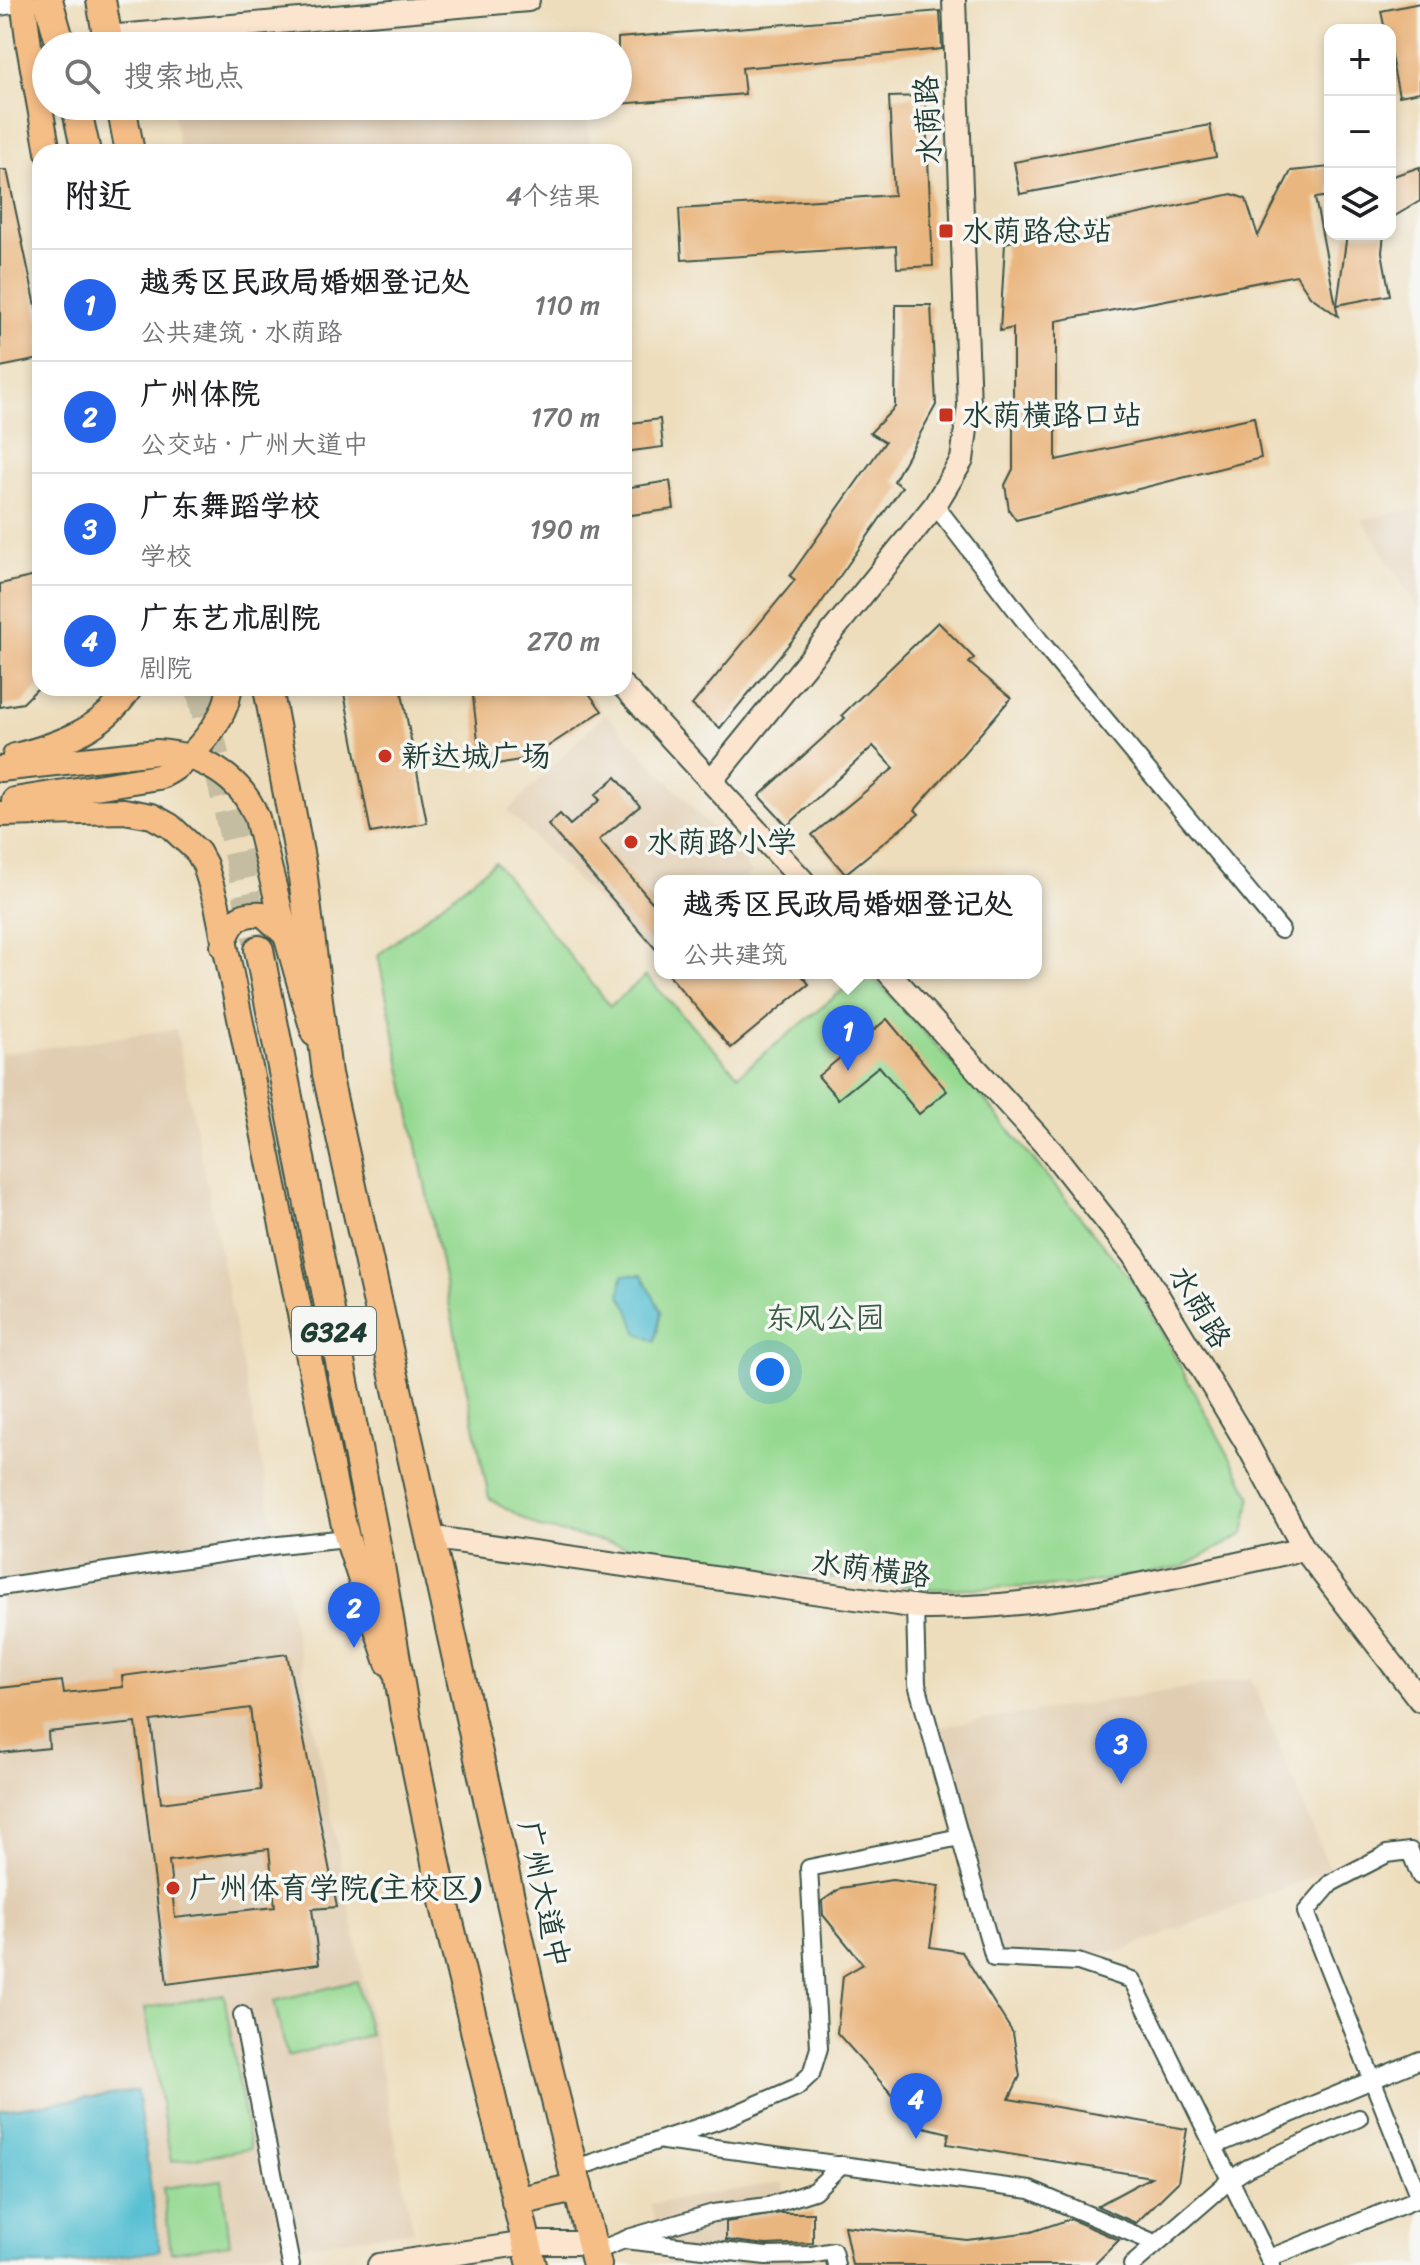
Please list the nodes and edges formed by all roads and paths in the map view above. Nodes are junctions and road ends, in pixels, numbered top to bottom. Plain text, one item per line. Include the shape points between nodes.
1 (101, 0) edge
2 (528, 0) edge
3 (954, 0) edge
4 (24, 3) edge
5 (44, 32) edge
6 (49, 32) edge
7 (106, 32) edge
8 (200, 32) edge
9 (32, 53) edge
10 (43, 120) edge
11 (79, 120) edge
12 (124, 120) edge
13 (47, 144) edge
14 (84, 144) edge
15 (128, 144) edge
16 (935, 505) junction
17 (124, 696) edge
18 (229, 696) edge
19 (270, 696) edge
20 (632, 696) edge
21 (0, 759) edge
22 (181, 759) junction
23 (0, 769) edge
24 (711, 781) junction
25 (0, 802) edge
26 (0, 814) edge
27 (797, 875) edge
28 (1281, 930) dead end
29 (286, 935) junction
30 (223, 946) junction
31 (259, 950) tunnel mouth
32 (894, 979) edge
33 (327, 1074) junction
34 (428, 1537) junction
35 (347, 1538) junction
36 (1304, 1549) junction
37 (0, 1587) edge
38 (915, 1607) junction
39 (1420, 1700) edge
40 (405, 1713) junction
41 (960, 1837) junction
42 (1420, 1876) edge
43 (242, 2015) dead end
44 (1420, 2060) edge
45 (1372, 2080) junction
46 (1359, 2118) dead end
47 (655, 2140) junction
48 (1214, 2146) junction
49 (841, 2165) junction
50 (576, 2178) junction
51 (1230, 2180) junction
52 (1420, 2199) edge
53 (516, 2202) junction
54 (624, 2240) junction
55 (1155, 2243) junction
56 (594, 2253) edge
57 (526, 2259) edge
58 (1270, 2262) edge
59 (291, 2265) edge
60 (379, 2265) edge
61 (836, 2265) edge
62 (1132, 2265) edge

1 - 7 highway
2 - 8 street
3 - 16 street, 水荫路 via 969,406 962,460
4 - 5 main road
4 - 6 highway
4 - 9 main road
10 - 13 main road
11 - 14 highway
12 - 15 highway
16 - 24 street, 水荫路
16 - 28 street via 1040,641
17 - 21 main road via 85,730
18 - 22 main road via 221,714
19 - 33 highway, G324 via 302,869
20 - 24 street
22 - 23 main road via 136,753
22 - 25 main road via 158,777
22 - 29 main road via 213,766 252,806
24 - 27 street
26 - 30 main road via 124,811 170,826 205,865
29 - 30 main road via 263,914 241,915
29 - 33 main road
30 - 35 main road
31 - 40 highway, G324
32 - 36 street, 水荫路 via 1052,1152 1134,1256
33 - 34 highway, G324
34 - 38 street, 水荫横路
34 - 50 highway, 广州大道中 / G324
35 - 37 street
35 - 40 main road
36 - 38 street, 水荫横路 via 1057,1597 964,1608
36 - 39 street, 水荫路
38 - 41 street via 917,1684
40 - 53 highway, G324 via 465,1997
41 - 47 street via 809,1868 819,2036 811,2074 797,2087 726,2118
41 - 48 street via 994,1958 1078,1962 1132,1980
42 - 45 street via 1410,1851 1387,1854 1331,1883 1306,1912
43 - 59 street
44 - 45 street
45 - 48 street
45 - 52 street
46 - 51 street
47 - 49 street
47 - 50 street
48 - 51 street
49 - 54 street via 814,2191
49 - 55 street via 1030,2190
50 - 53 highway
50 - 56 highway, 广州大道中 / G324
51 - 55 street
51 - 58 street
52 - 58 street
53 - 57 highway, G324
54 - 56 street
54 - 61 street via 766,2256 833,2251
55 - 62 street
56 - 57 street
57 - 60 street

